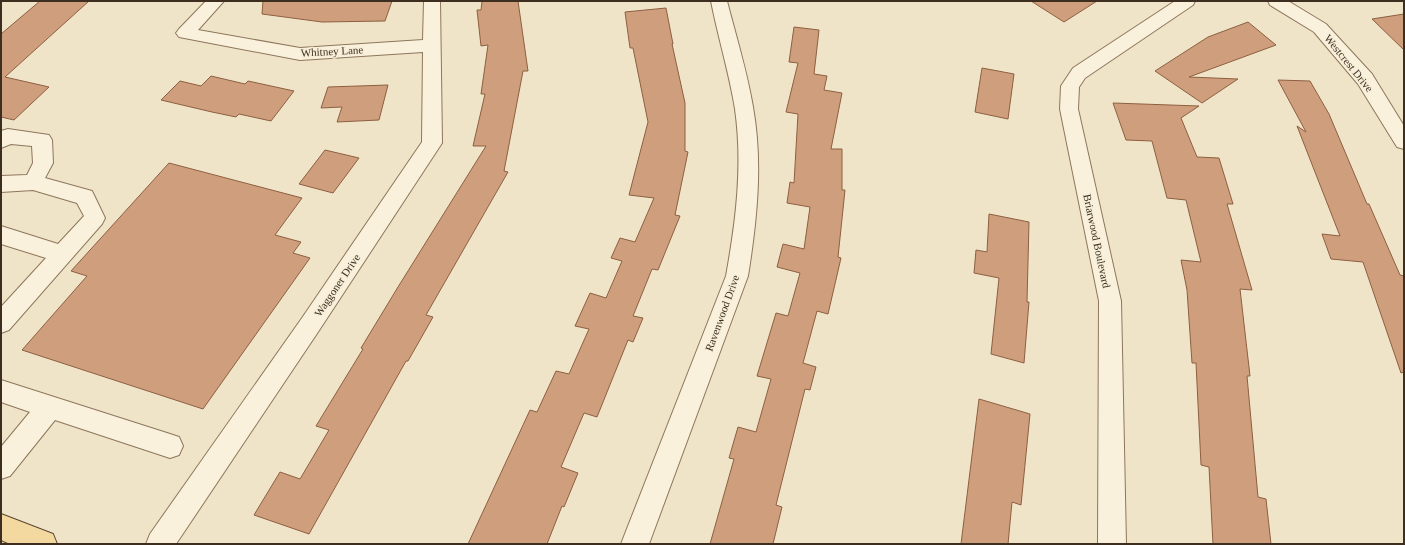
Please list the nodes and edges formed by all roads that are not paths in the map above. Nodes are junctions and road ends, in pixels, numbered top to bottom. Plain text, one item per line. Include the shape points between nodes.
1 (216, 1) edge
2 (432, 1) edge
3 (719, 1) edge
4 (1187, 1) edge
5 (1276, 1) edge
6 (432, 45) junction
7 (1, 142) edge
8 (1404, 142) edge
9 (33, 182) junction
10 (1, 184) edge
11 (1, 235) edge
12 (62, 254) junction
13 (5, 312) edge
14 (1, 391) edge
15 (49, 408) junction
16 (170, 446) dead end
17 (1, 467) edge
18 (1, 527) edge
19 (40, 543) edge
20 (160, 544) edge
21 (634, 544) edge
22 (1112, 544) edge

1 - 6 street, Whitney Lane via 185,33 300,54
2 - 6 street, Waggoner Drive
3 - 21 street, Ravenwood Drive via 744,109 748,172 744,233 736,276
4 - 22 street, Briarwood Boulevard via 1079,73 1070,86 1069,109 1110,300
5 - 8 street, Westcrest Drive via 1320,28 1365,79
6 - 20 street, Waggoner Drive via 432,143
7 - 9 street via 8,136 42,140 43,163
9 - 10 street
9 - 12 street via 85,197 95,218
11 - 12 street
12 - 13 street
14 - 15 street
15 - 16 street
15 - 17 street
18 - 19 main road

